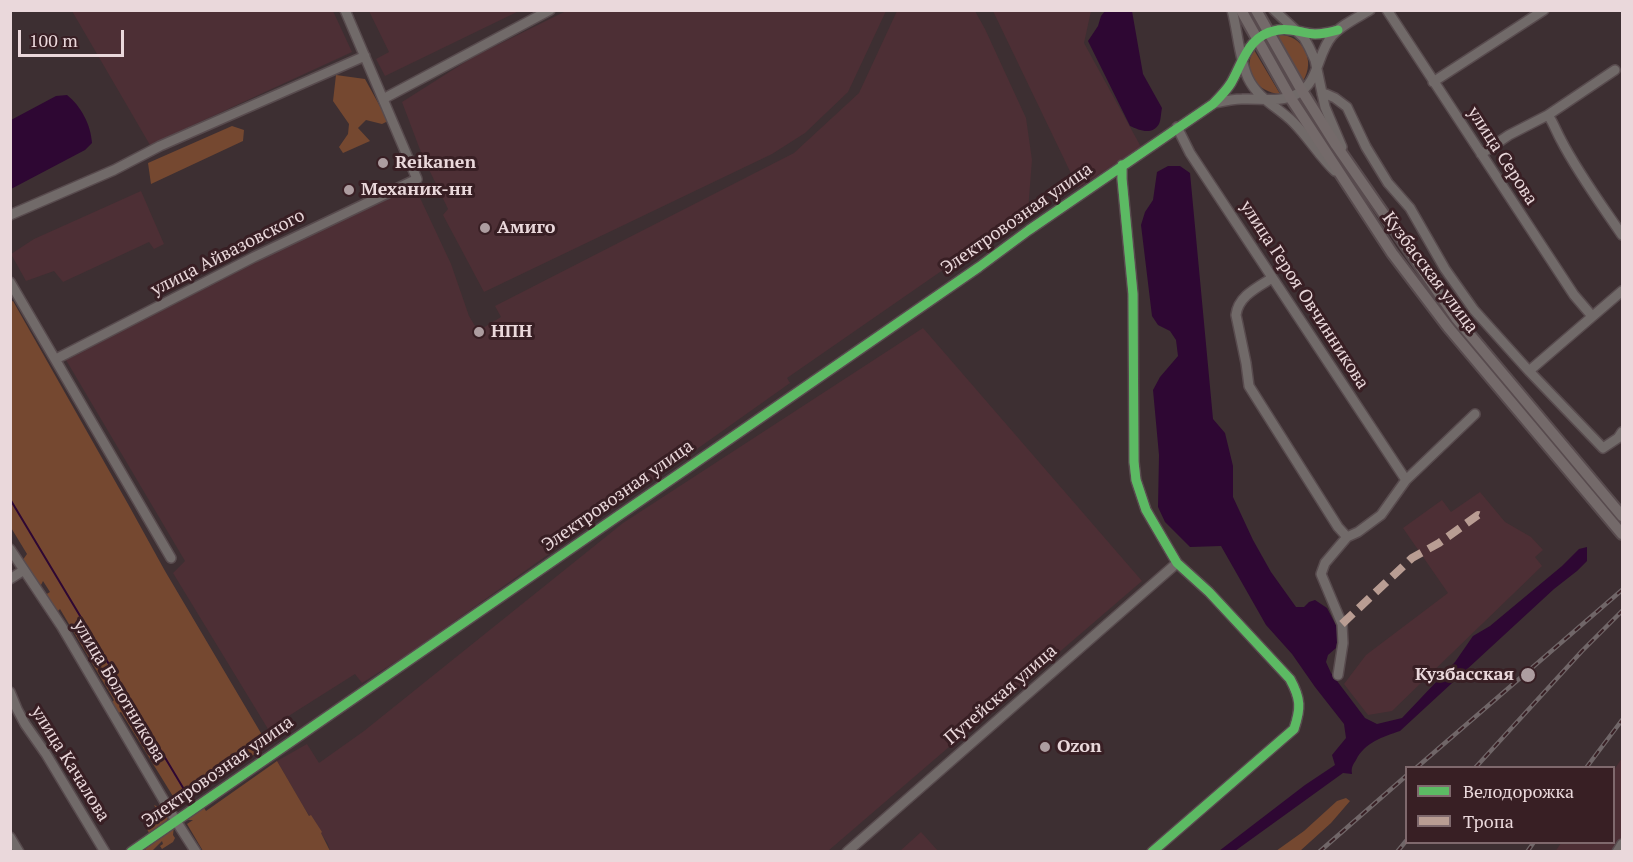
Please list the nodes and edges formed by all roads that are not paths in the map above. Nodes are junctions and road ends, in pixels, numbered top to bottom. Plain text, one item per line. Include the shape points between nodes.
1 (345, 10) edge
2 (550, 10) edge
3 (1232, 10) edge
4 (1241, 10) edge
5 (1256, 10) edge
6 (1274, 10) edge
7 (1370, 10) edge
8 (1387, 10) edge
9 (1544, 10) edge
10 (1338, 30) junction
11 (1297, 32) junction
12 (1269, 33) junction
13 (1257, 40) junction
14 (364, 56) junction
15 (1242, 60) junction
16 (1317, 68) junction
17 (1615, 70) dead end
18 (1433, 82) junction
19 (1302, 92) junction
20 (1322, 94) junction
21 (1290, 97) junction
22 (383, 99) junction
23 (1263, 99) junction
24 (1213, 104) junction
25 (1548, 115) junction
26 (1177, 127) junction
27 (1481, 154) junction
28 (1122, 165) junction
29 (1354, 170) junction
30 (1341, 177) junction
31 (10, 215) edge
32 (1623, 235) edge
33 (1272, 278) junction
34 (10, 282) edge
35 (1623, 291) edge
36 (1592, 316) junction
37 (57, 359) junction
38 (1529, 371) junction
39 (1475, 414) dead end
40 (1623, 432) edge
41 (1406, 480) junction
42 (1623, 516) edge
43 (1623, 534) edge
44 (1347, 537) junction
45 (10, 549) edge
46 (171, 558) dead end
47 (1177, 563) junction
48 (24, 570) junction
49 (10, 579) edge
50 (1338, 675) dead end
51 (10, 692) edge
52 (176, 821) junction
53 (10, 837) edge
54 (1623, 844) edge
55 (19, 852) edge
56 (105, 852) edge
57 (131, 852) edge
58 (196, 852) edge
59 (848, 852) edge
60 (1152, 852) edge
61 (1617, 852) edge

1 - 14 street
2 - 22 street
3 - 15 street
4 - 13 main road, Кузбасская улица
5 - 12 main road, Кузбасская улица
6 - 11 street
7 - 10 street
8 - 18 street, улица Серова
9 - 18 street
10 - 11 street
10 - 16 street via 1322,51
11 - 12 street via 1288,29
11 - 16 street via 1309,47
12 - 13 street
12 - 19 main road, Кузбасская улица
13 - 15 street
13 - 21 main road, Кузбасская улица
14 - 22 street
14 - 31 street
15 - 23 street via 1251,85
15 - 24 street via 1231,83
16 - 19 street
16 - 20 street
17 - 25 street
18 - 27 street, улица Серова
19 - 21 street
19 - 29 main road, Кузбасская улица
20 - 29 street
20 - 38 street, Кузбасская улица via 1347,107 1366,147 1388,183 1410,208 1453,282
21 - 23 street
21 - 30 main road, Кузбасская улица
22 - 37 street, улица Айвазовского via 417,179 254,257
23 - 24 street
23 - 30 street via 1291,120
24 - 26 street, Электровозная улица
25 - 27 street
25 - 32 street
26 - 28 street, Электровозная улица
26 - 33 street, улица Героя Овчинникова
27 - 36 street, улица Серова
28 - 47 street via 1133,294 1136,480 1146,510
28 - 52 street, Электровозная улица
29 - 42 main road, Кузбасская улица via 1456,318
30 - 43 main road, Кузбасская улица via 1448,327
33 - 41 street, улица Героя Овчинникова
33 - 44 street via 1245,296 1237,308 1249,386
34 - 37 street
35 - 36 street
36 - 38 street
37 - 46 street
38 - 40 street, Кузбасская улица via 1603,448
39 - 41 street
41 - 44 street via 1381,515
44 - 50 street via 1325,563 1321,574 1342,624
45 - 48 street, улица Болотникова
47 - 59 street, Путейская улица
47 - 60 street via 1290,679 1300,706 1294,729
48 - 49 street
48 - 52 street, улица Болотникова
51 - 56 street, улица Качалова via 16,709
52 - 57 street, Электровозная улица
52 - 58 street, улица Болотникова
53 - 55 street
54 - 61 street

